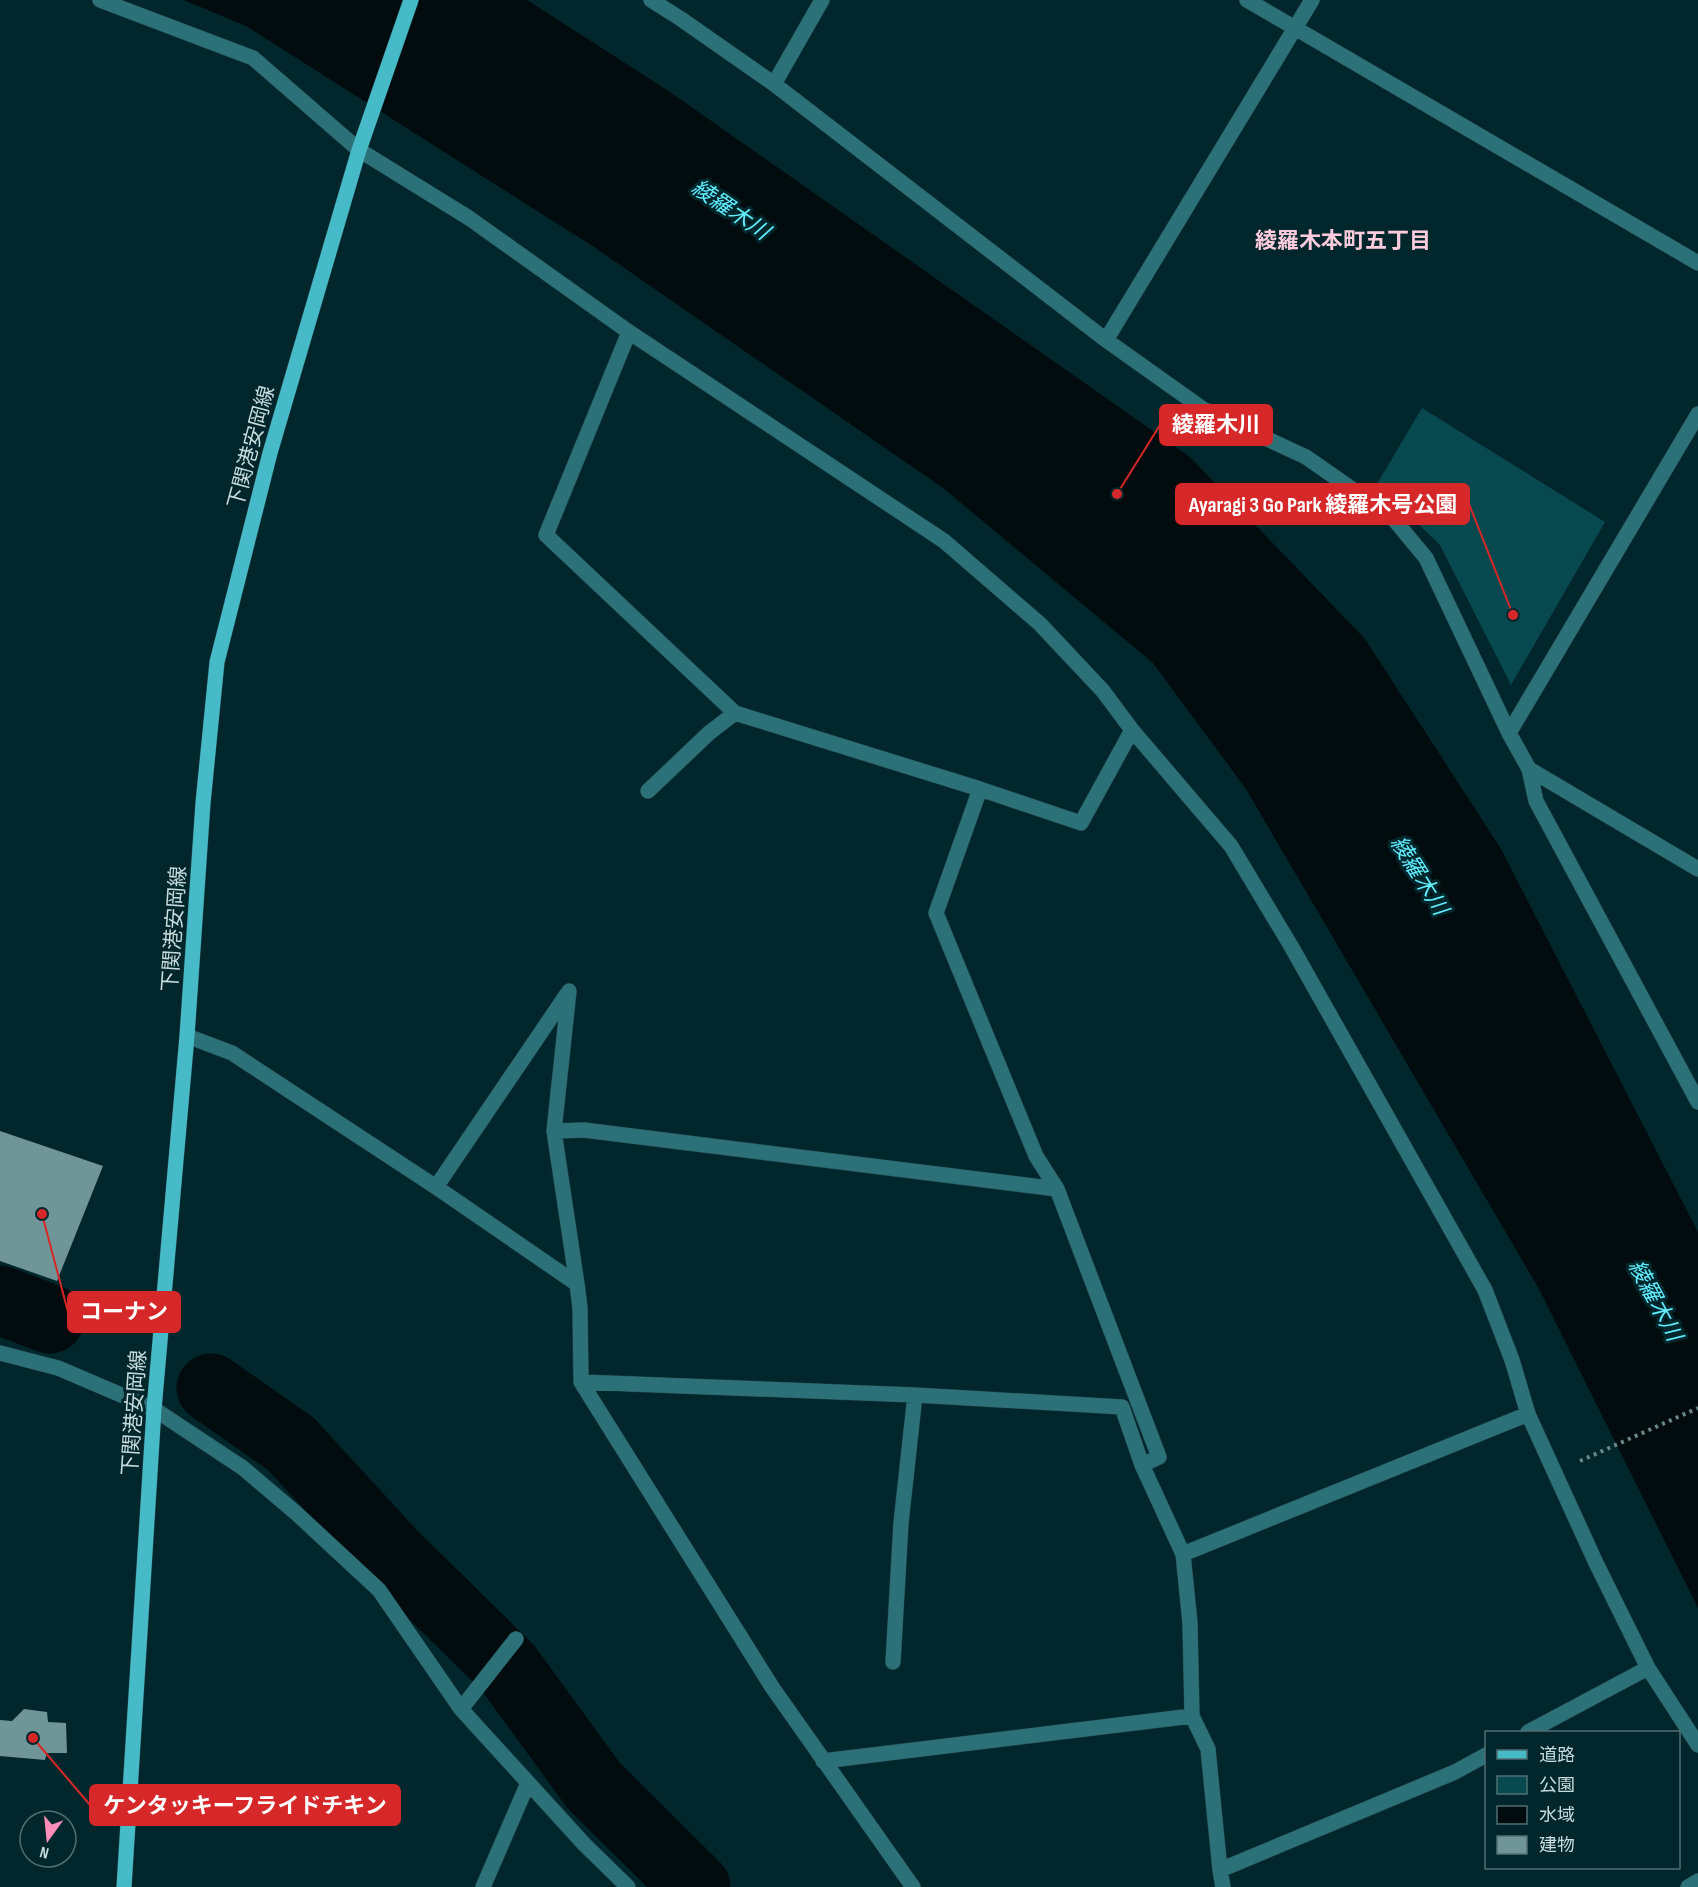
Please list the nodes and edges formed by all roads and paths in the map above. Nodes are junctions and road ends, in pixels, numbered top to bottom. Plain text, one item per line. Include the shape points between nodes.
1 (100, 0) edge
2 (411, 0) edge
3 (651, 0) edge
4 (822, 0) edge
5 (1247, 0) edge
6 (1312, 0) edge
7 (1296, 28) junction
8 (774, 84) junction
9 (359, 150) junction
10 (1698, 263) edge
11 (629, 332) junction
12 (1106, 340) junction
13 (1698, 414) edge
14 (735, 713) junction
15 (1132, 730) junction
16 (1509, 733) junction
17 (1529, 769) junction
18 (980, 789) junction
19 (648, 791) dead end
20 (1698, 869) edge
21 (187, 1036) junction
22 (1698, 1102) edge
23 (554, 1131) junction
24 (436, 1187) junction
25 (1058, 1189) junction
26 (577, 1284) junction
27 (0, 1353) edge
28 (581, 1382) junction
29 (915, 1395) junction
30 (1698, 1408) edge
31 (154, 1409) junction
32 (1528, 1413) junction
33 (1142, 1465) junction
34 (1555, 1473) junction
35 (1183, 1554) junction
36 (516, 1639) dead end
37 (893, 1662) dead end
38 (1648, 1668) junction
39 (461, 1709) junction
40 (1192, 1716) junction
41 (1530, 1731) edge
42 (1698, 1745) edge
43 (1485, 1756) edge
44 (823, 1761) junction
45 (528, 1783) junction
46 (1220, 1869) junction
47 (1698, 1881) edge
48 (124, 1887) edge
49 (483, 1887) edge
50 (628, 1887) edge
51 (913, 1887) edge
52 (1223, 1887) edge
53 (1688, 1887) edge

1 - 9 street via 253,58
2 - 9 main road, 下関港安岡線
3 - 8 street
4 - 8 street
5 - 7 street
6 - 7 street
7 - 10 street
7 - 12 street
8 - 12 street
9 - 11 street via 469,218
9 - 21 main road, 下関港安岡線 via 270,453 217,662
11 - 14 street via 546,535
11 - 15 street via 944,541 1040,624 1103,691
12 - 16 street via 1203,409 1306,457 1392,517 1426,558
13 - 16 street
14 - 18 street
14 - 19 street
15 - 18 street via 1081,823
15 - 32 street via 1231,846 1291,946 1485,1290
16 - 17 street
17 - 20 street
17 - 22 street via 1536,801
18 - 25 street via 936,913 1036,1156
21 - 24 street via 232,1053
21 - 31 main road, 下関港安岡線
23 - 24 street via 569,991
23 - 25 street via 584,1130
23 - 26 street
24 - 26 street
25 - 33 street via 1159,1457
26 - 28 street
27 - 31 street via 58,1368
28 - 29 street
28 - 44 street via 772,1687
29 - 33 street via 1122,1407
29 - 37 street via 901,1523
30 - 34 path
31 - 39 street via 243,1468 379,1590
31 - 48 main road, 下関港安岡線
32 - 34 street
32 - 35 street
33 - 35 street
34 - 38 street
35 - 40 street via 1190,1623
36 - 39 street
38 - 41 street
38 - 42 street
39 - 45 street
40 - 44 street
40 - 46 street via 1209,1749
43 - 46 street via 1455,1772
44 - 51 street
45 - 49 street
45 - 50 street
46 - 52 street
47 - 53 street

